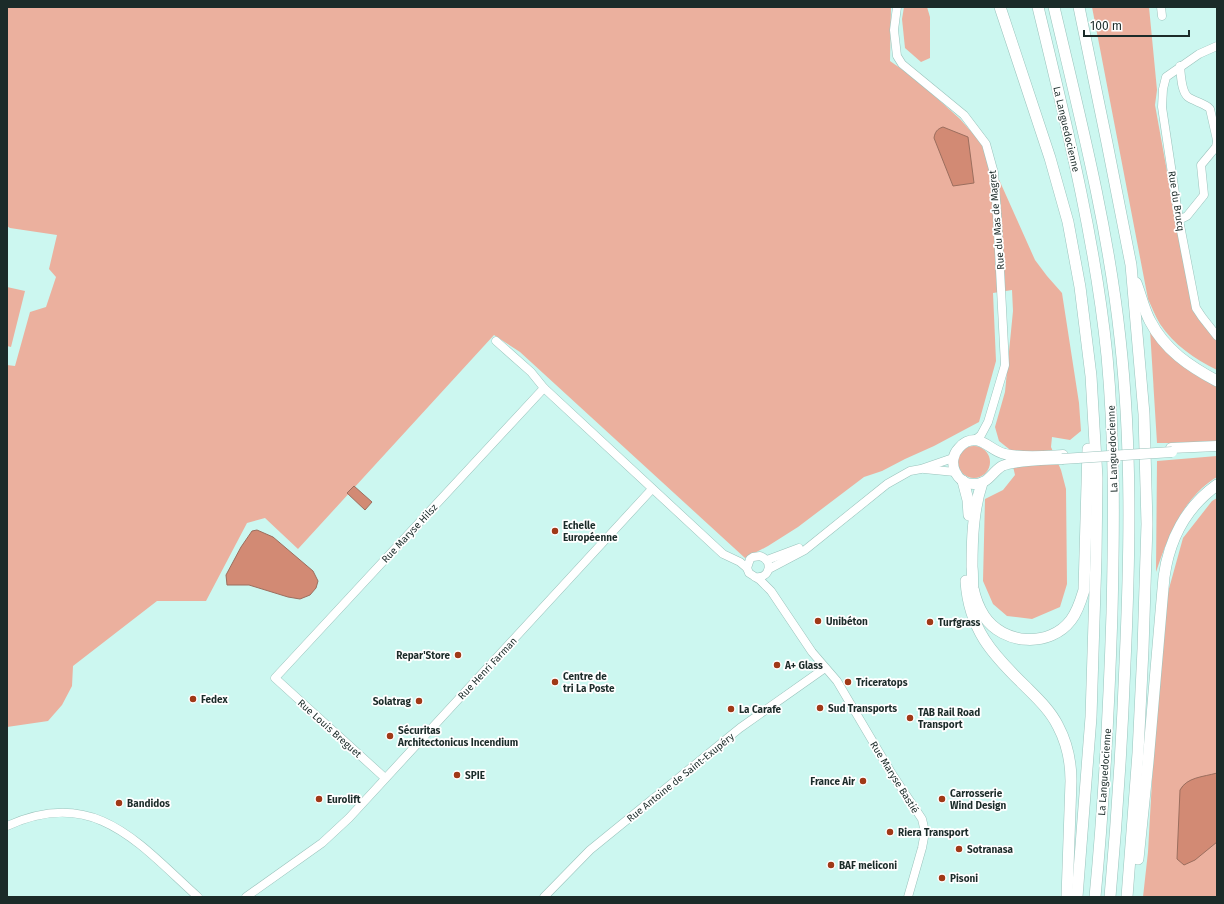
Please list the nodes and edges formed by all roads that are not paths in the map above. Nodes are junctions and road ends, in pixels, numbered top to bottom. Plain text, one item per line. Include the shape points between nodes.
1 (897, 7) edge
2 (1000, 7) edge
3 (1038, 7) edge
4 (1054, 7) edge
5 (1079, 7) edge
6 (1161, 7) edge
7 (1162, 16) dead end
8 (1217, 46) edge
9 (1180, 66) junction
10 (1217, 141) edge
11 (1179, 220) junction
12 (1131, 265) junction
13 (1217, 336) edge
14 (496, 341) dead end
15 (1091, 376) junction
16 (1217, 381) edge
17 (544, 388) junction
18 (988, 422) junction
19 (975, 440) junction
20 (1217, 446) edge
21 (990, 447) junction
22 (1172, 450) junction
23 (1217, 450) edge
24 (1063, 457) junction
25 (953, 458) junction
26 (921, 469) junction
27 (955, 472) junction
28 (994, 473) junction
29 (963, 481) junction
30 (982, 483) junction
31 (1217, 485) edge
32 (652, 489) junction
33 (813, 543) junction
34 (719, 549) junction
35 (750, 559) junction
36 (767, 560) junction
37 (747, 568) junction
38 (767, 572) junction
39 (755, 577) junction
40 (771, 591) junction
41 (825, 668) junction
42 (275, 678) joint
43 (385, 778) junction
44 (7, 826) edge
45 (198, 897) edge
46 (246, 897) edge
47 (544, 897) edge
48 (908, 897) edge
49 (1067, 897) edge
50 (1077, 897) edge
51 (1094, 897) edge
52 (1110, 897) edge
53 (1127, 897) edge
54 (1134, 897) edge

1 - 18 street, Rue du Mas de Magret via 894,30 896,56 902,64 964,115 986,144 994,173 1005,365
2 - 15 highway via 1062,198 1077,266
3 - 51 highway, La Languedocienne via 1083,202 1097,280 1110,394 1114,487 1111,645
4 - 52 highway, La Languedocienne via 1106,241 1125,392 1130,492 1128,571 1122,732
5 - 12 highway
6 - 7 street
8 - 9 street, Rue du Brucq
9 - 10 street via 1185,94 1210,109
9 - 11 street, Rue du Brucq via 1166,77 1162,98
10 - 11 street via 1216,147 1201,165 1204,195 1187,216
11 - 13 street, Rue du Brucq via 1196,308
12 - 16 highway via 1146,312 1160,336 1182,360
12 - 53 highway via 1144,414 1147,524 1141,701
14 - 17 street via 531,372
15 - 30 highway via 1084,590 1079,606 1070,621 1043,639 1019,639 1005,635 985,617 978,604 973,587 972,559 975,506
15 - 50 highway via 1096,478 1096,557 1090,717
17 - 32 street
17 - 42 street, Rue Maryse Hilsz
18 - 19 street, Rue du Mas de Magret
18 - 21 street, Rue du Mas de Magret
19 - 21 main road
19 - 25 main road via 961,445
20 - 22 main road
21 - 24 main road via 1012,455
21 - 28 main road via 996,460
22 - 23 main road
22 - 24 main road, bridge
24 - 28 main road via 1002,466
25 - 26 street
25 - 27 main road
26 - 27 street
26 - 33 street via 910,471 887,484
27 - 29 main road
28 - 30 main road
29 - 30 main road via 970,484
29 - 49 highway via 969,504 966,576 972,618 991,651 1050,714 1067,748 1071,781
31 - 54 highway via 1195,504 1181,523 1170,546 1166,564
32 - 34 street
32 - 43 street, Rue Henri Farman
33 - 36 street
33 - 38 street
34 - 35 street
34 - 37 street
35 - 36 street via 760,556
35 - 37 street
36 - 38 street
37 - 39 street
38 - 39 street via 762,577
38 - 40 street
39 - 40 street
40 - 41 street
41 - 47 street, Rue Antoine de Saint-Exupéry via 740,728 595,846
41 - 48 street, Rue Maryse Bastié via 837,681 922,820 925,832
42 - 43 street, Rue Louis Breguet
43 - 46 street, Rue Henri Farman via 329,837
44 - 45 street via 32,816 63,812 102,820 134,839

